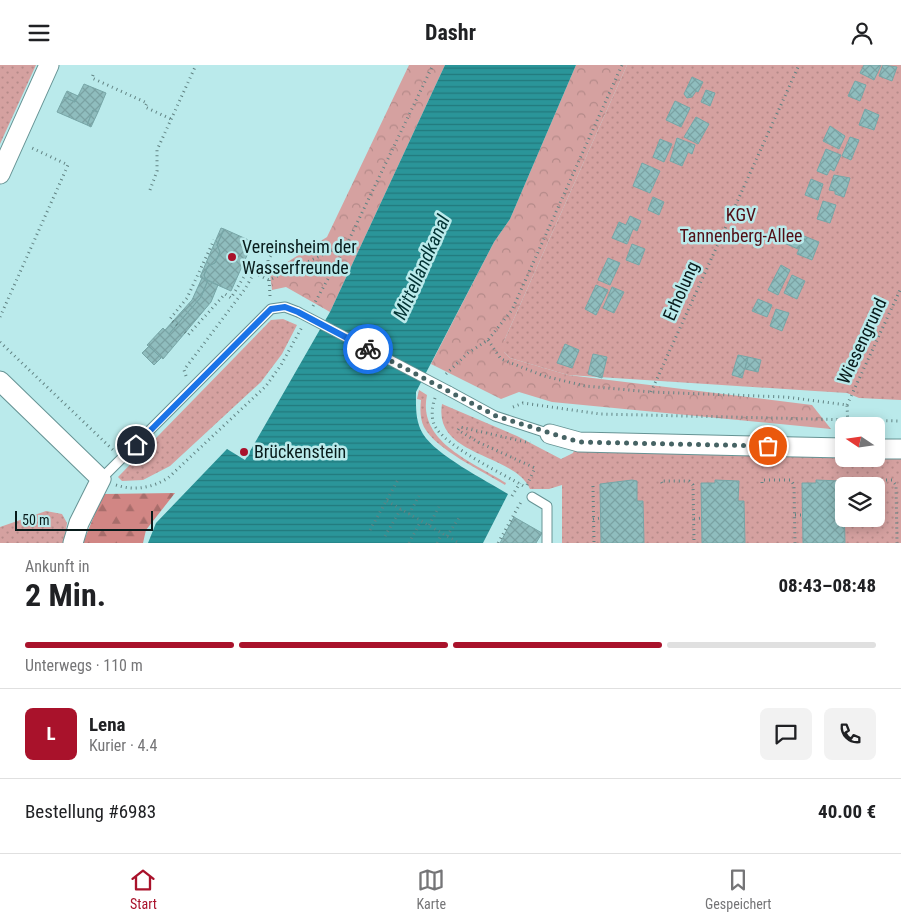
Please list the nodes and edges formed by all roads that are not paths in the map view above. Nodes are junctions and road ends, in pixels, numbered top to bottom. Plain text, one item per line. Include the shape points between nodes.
1 (49, 65) edge
2 (0, 174) edge
3 (0, 381) edge
4 (545, 439) joint
5 (835, 448) edge
6 (885, 449) edge
7 (901, 449) edge
8 (101, 479) junction
9 (532, 497) dead end
10 (73, 543) edge
11 (547, 543) edge

1 - 2 street
3 - 8 street
4 - 5 street
4 - 8 lane, bridge via 285,307 271,309
6 - 7 street
8 - 10 street
9 - 11 lane via 547,506

